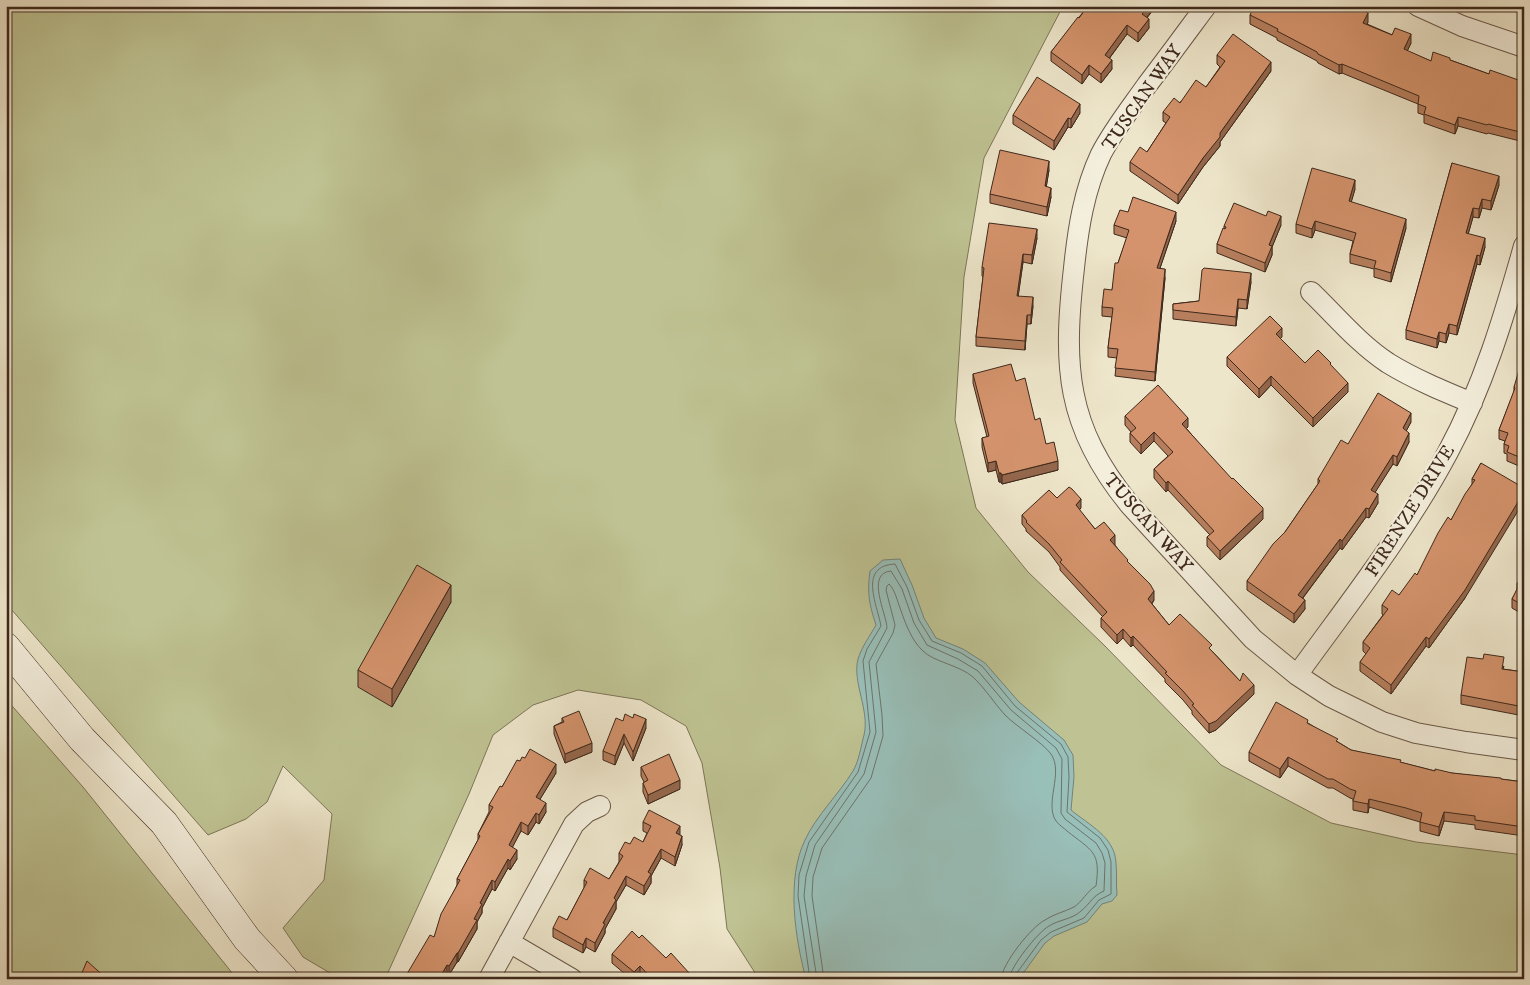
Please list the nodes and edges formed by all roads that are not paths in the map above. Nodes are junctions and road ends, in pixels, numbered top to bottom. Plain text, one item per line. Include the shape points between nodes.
1 (1206, 6) edge
2 (1418, 6) edge
3 (1524, 47) edge
4 (1524, 246) edge
5 (1311, 292) dead end
6 (1472, 403) junction
7 (6, 647) edge
8 (1297, 675) junction
9 (1524, 750) edge
10 (600, 806) dead end
11 (509, 942) junction
12 (284, 979) edge
13 (489, 979) edge
14 (572, 979) edge

1 - 8 street, TUSCAN WAY via 1117,125 1095,169 1082,211 1069,312 1073,396 1082,427 1113,485 1253,639
2 - 3 street via 1462,26
4 - 6 street, FIRENZE DRIVE via 1492,352
5 - 6 street via 1387,362
6 - 8 street, FIRENZE DRIVE via 1421,499
7 - 12 street via 82,739 164,823 248,939
8 - 9 street, TUSCAN WAY via 1329,696 1398,728 1438,738
10 - 11 street via 574,824
11 - 13 street
11 - 14 street

